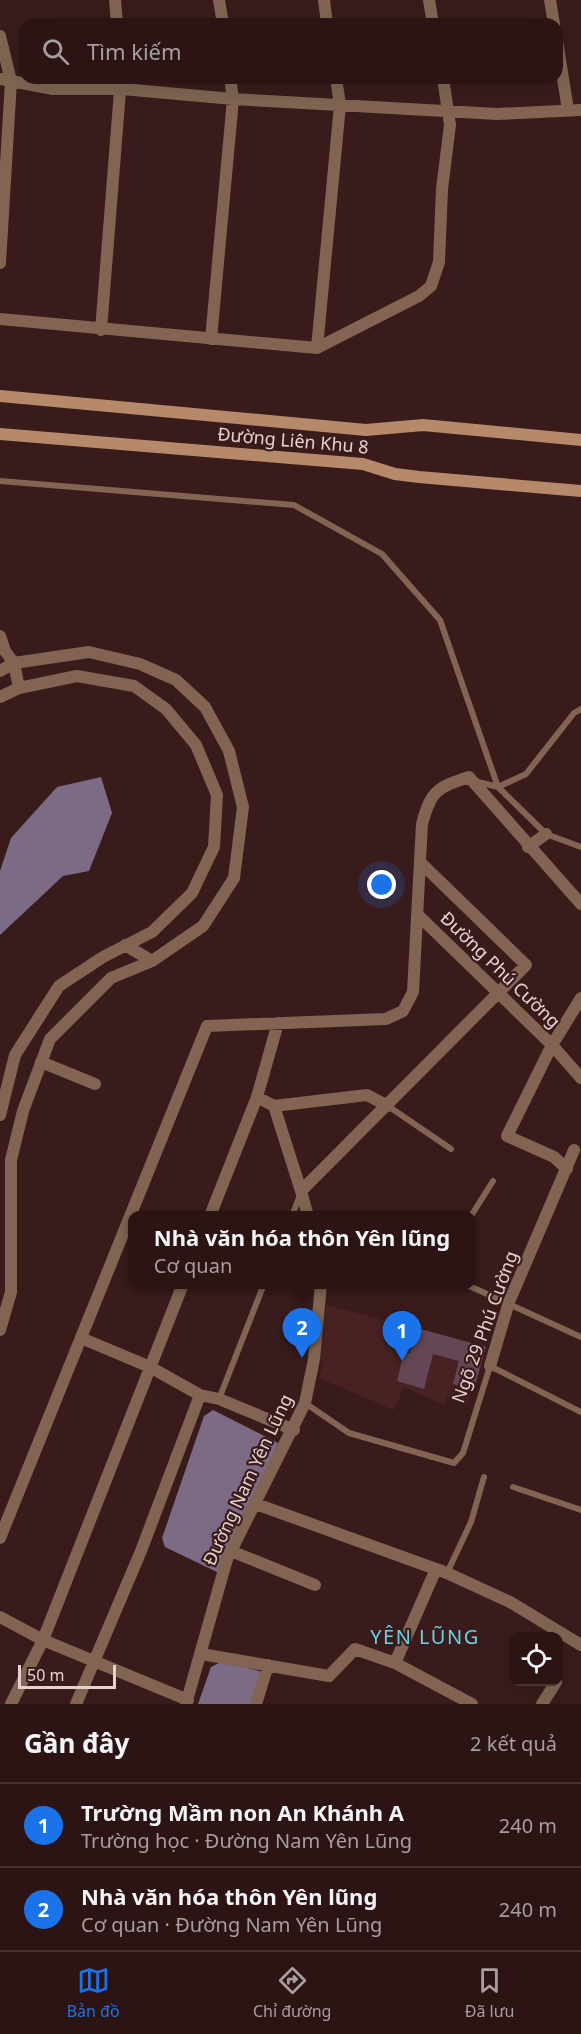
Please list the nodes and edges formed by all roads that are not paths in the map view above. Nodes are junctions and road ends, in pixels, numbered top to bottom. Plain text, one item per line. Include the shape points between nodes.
1 (115, 0) edge
2 (219, 0) edge
3 (324, 0) edge
4 (429, 0) edge
5 (550, 0) edge
6 (116, 18) edge
7 (222, 18) edge
8 (326, 18) edge
9 (432, 18) edge
10 (553, 18) edge
11 (0, 36) edge
12 (563, 64) edge
13 (6, 80) edge
14 (27, 84) edge
15 (122, 84) edge
16 (231, 84) edge
17 (337, 84) edge
18 (444, 84) edge
19 (233, 99) junction
20 (340, 105) junction
21 (575, 110) edge
22 (450, 111) junction
23 (1, 245) edge
24 (0, 262) edge
25 (0, 319) edge
26 (101, 330) junction
27 (211, 339) junction
28 (317, 348) junction
29 (0, 396) edge
30 (0, 434) edge
31 (581, 440) edge
32 (0, 481) edge
33 (581, 491) edge
34 (0, 636) edge
35 (14, 663) junction
36 (0, 671) edge
37 (19, 688) junction
38 (0, 697) edge
39 (581, 709) edge
40 (469, 777) junction
41 (498, 787) junction
42 (546, 834) junction
43 (581, 846) edge
44 (528, 847) junction
45 (421, 863) junction
46 (581, 904) edge
47 (418, 915) junction
48 (125, 945) junction
49 (152, 961) junction
50 (496, 993) junction
51 (581, 998) edge
52 (278, 1023) junction
53 (552, 1045) junction
54 (41, 1062) junction
55 (581, 1078) edge
56 (95, 1084) dead end
57 (257, 1097) junction
58 (274, 1106) junction
59 (388, 1106) junction
60 (0, 1115) edge
61 (451, 1149) dead end
62 (574, 1150) dead end
63 (567, 1169) junction
64 (493, 1181) dead end
65 (301, 1191) junction
66 (132, 1211) edge
67 (212, 1211) edge
68 (294, 1211) edge
69 (307, 1211) edge
70 (474, 1211) edge
71 (128, 1222) edge
72 (476, 1288) edge
73 (181, 1289) edge
74 (262, 1289) edge
75 (321, 1289) edge
76 (509, 1302) junction
77 (0, 1330) edge
78 (581, 1337) edge
79 (81, 1338) junction
80 (150, 1366) junction
81 (490, 1366) junction
82 (200, 1395) junction
83 (219, 1399) junction
84 (305, 1403) junction
85 (581, 1412) edge
86 (294, 1430) junction
87 (484, 1477) dead end
88 (513, 1487) dead end
89 (256, 1504) junction
90 (581, 1510) edge
91 (0, 1538) edge
92 (231, 1551) junction
93 (442, 1571) junction
94 (315, 1585) dead end
95 (0, 1617) edge
96 (43, 1640) junction
97 (581, 1645) edge
98 (201, 1654) junction
99 (96, 1662) junction
100 (394, 1663) junction
101 (268, 1665) junction
102 (553, 1686) edge
103 (187, 1702) edge
104 (259, 1703) edge
105 (11, 1704) edge
106 (76, 1704) edge
107 (472, 1704) edge
108 (542, 1704) edge

1 - 6 street
2 - 7 street
3 - 8 street
4 - 9 street
5 - 10 street
11 - 13 street
12 - 21 street
13 - 23 street
14 - 15 street via 53,89
15 - 19 street
15 - 26 street
16 - 19 street
17 - 20 street
18 - 22 street
19 - 20 street
19 - 27 street
20 - 22 street
20 - 28 street
21 - 22 street via 496,114
22 - 28 street via 440,262 431,286 419,296
23 - 24 street
25 - 26 street
26 - 27 street
27 - 28 street
29 - 31 street, Đường Liên Khu 8 via 366,430 423,425
30 - 33 street, Đường Liên Khu 8 via 363,464 419,477
32 - 41 lane via 294,505 382,554 440,620
34 - 35 street
35 - 36 street
35 - 37 street
35 - 49 street via 89,652 140,664 176,681 205,707 229,751 243,807 234,878 203,926
37 - 38 street
37 - 48 street via 77,676 134,686 166,709 196,745 217,795 214,847 192,893 152,932
39 - 41 lane via 526,774
40 - 41 lane
40 - 44 street
40 - 45 street via 444,785 428,800 422,824
41 - 42 lane
42 - 43 lane
42 - 44 street
44 - 46 street
45 - 47 street
45 - 50 street via 526,965
47 - 50 street, Đường Phú Cường
47 - 52 street via 413,992 403,1011 386,1019
48 - 49 street
48 - 60 street via 59,986 15,1055
49 - 54 street via 111,978 50,1039
50 - 53 street, Đường Phú Cường
50 - 59 street
51 - 53 street
52 - 57 street
52 - 66 street via 207,1026
53 - 55 street, Đường Phú Cường
53 - 63 street via 507,1136 554,1157
54 - 56 street
54 - 77 street via 11,1160 11,1292
57 - 58 street
57 - 67 street
58 - 59 street via 367,1095
58 - 65 street
59 - 61 lane
59 - 65 street
62 - 63 street, Ngõ 29 Phú Cường
63 - 76 street, Ngõ 29 Phú Cường
64 - 70 lane
65 - 68 lane
65 - 69 street
71 - 79 street
72 - 76 lane
73 - 80 street
74 - 83 lane
75 - 84 street, Đường Nam Yên Lũng
76 - 78 lane
76 - 81 street, Ngõ 29 Phú Cường
79 - 80 street
79 - 91 street
80 - 82 street
80 - 96 street
81 - 84 lane, Ngõ 29 Phú Cường via 463,1454 454,1463 349,1433
81 - 85 lane
82 - 83 street
82 - 99 street
83 - 86 street
84 - 86 street, Đường Nam Yên Lũng
86 - 89 street, Đường Nam Yên Lũng
87 - 93 lane via 471,1522
88 - 90 lane
89 - 92 street, Đường Nam Yên Lũng
89 - 93 street
92 - 94 street
92 - 98 street, Đường Nam Yên Lũng
93 - 97 street via 510,1602
93 - 100 street
95 - 96 street
96 - 99 street
96 - 105 street
98 - 101 street
98 - 103 street, Đường Nam Yên Lũng
99 - 103 street
99 - 106 street
100 - 101 street via 355,1649 329,1676
100 - 107 street
101 - 104 street
102 - 108 street

